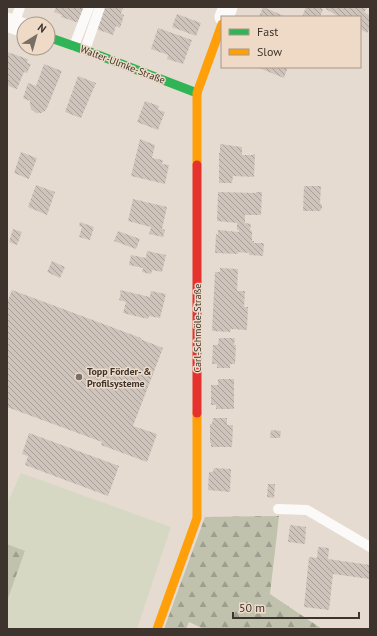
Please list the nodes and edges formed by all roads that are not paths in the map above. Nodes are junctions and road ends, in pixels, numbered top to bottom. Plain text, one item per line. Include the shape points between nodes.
1 (89, 7) edge
2 (100, 7) edge
3 (221, 27) edge
4 (56, 40) edge
5 (74, 46) junction
6 (85, 50) junction
7 (197, 93) junction
8 (278, 509) dead end
9 (370, 547) edge
10 (157, 629) edge

1 - 5 lane
2 - 6 lane
3 - 7 street, Carl-Schmöle-Straße
4 - 5 street, Walter-Ulmke-Straße
5 - 6 street, Walter-Ulmke-Straße
6 - 7 street, Walter-Ulmke-Straße
7 - 10 street, Carl-Schmöle-Straße via 198,518
8 - 9 lane via 306,510

